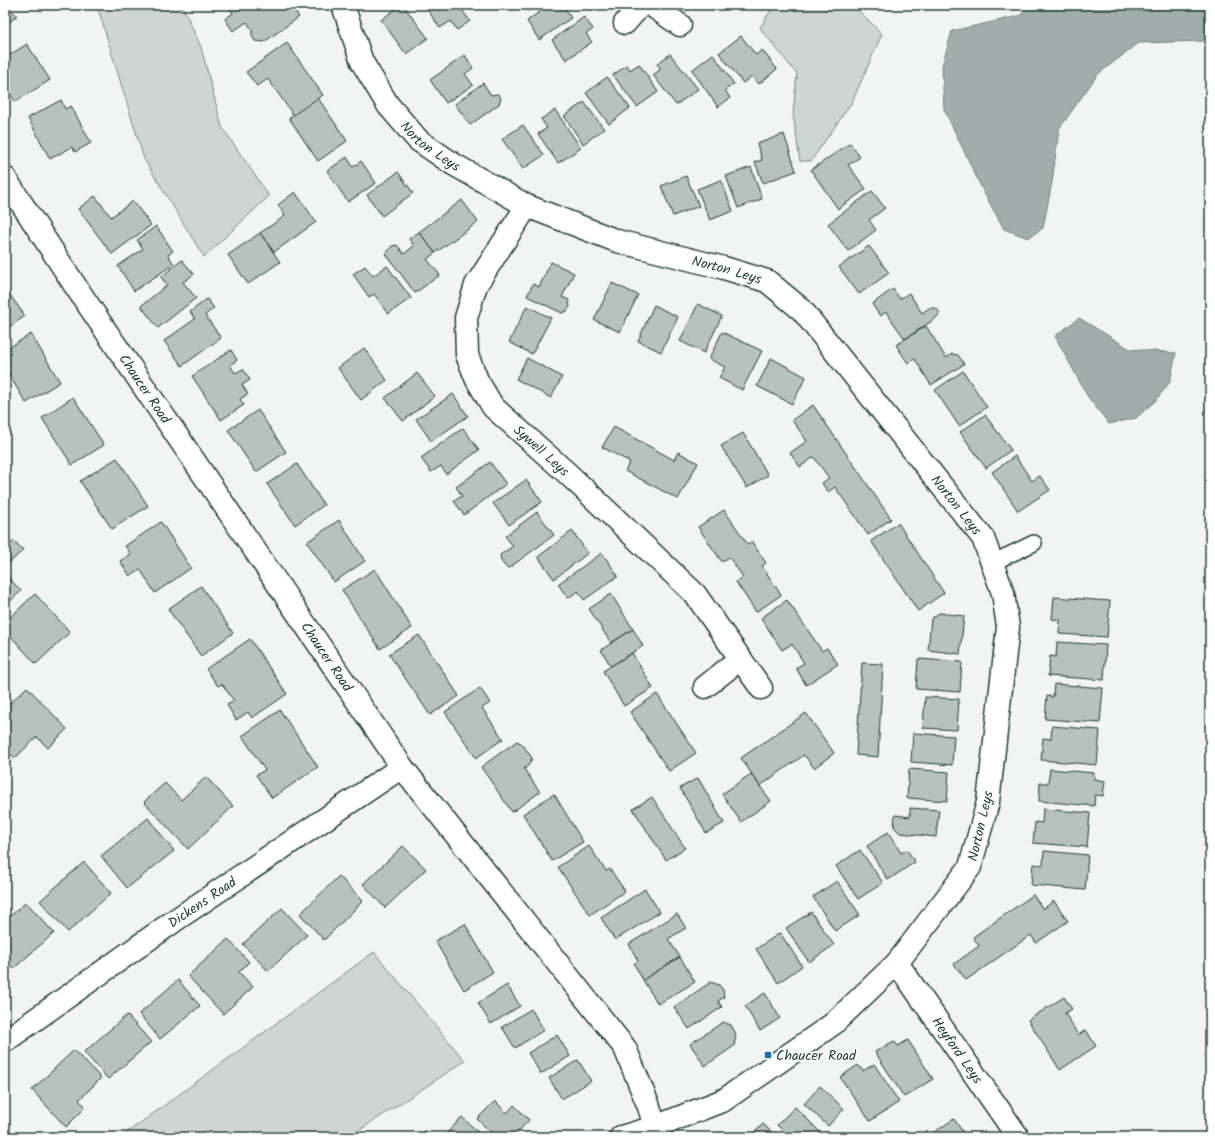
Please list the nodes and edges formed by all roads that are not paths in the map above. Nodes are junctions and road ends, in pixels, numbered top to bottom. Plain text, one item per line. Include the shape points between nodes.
1 (343, 5) edge
2 (641, 5) edge
3 (651, 5) edge
4 (625, 23) dead end
5 (680, 25) dead end
6 (5, 178) edge
7 (527, 206) junction
8 (1034, 543) dead end
9 (992, 562) junction
10 (740, 659) junction
11 (705, 687) dead end
12 (761, 688) dead end
13 (402, 767) junction
14 (897, 964) junction
15 (5, 1041) edge
16 (655, 1127) junction
17 (622, 1137) edge
18 (1018, 1137) edge

1 - 7 street, Norton Leys via 362,62 388,105 418,140
2 - 4 street
3 - 5 street
6 - 13 street, Chaucer Road via 74,284
7 - 9 street, Norton Leys via 617,241 767,281 802,310 983,538
7 - 10 street, Sywell Leys via 476,286 466,318 467,355 477,380 493,407 695,594
8 - 9 lane
9 - 14 street, Norton Leys via 1003,594 1008,627 988,802 970,867
10 - 11 street
10 - 12 street, Sywell Leys
13 - 15 street, Dickens Road via 174,921
13 - 16 street, Chaucer Road via 625,1048
14 - 16 street, Norton Leys via 833,1024 724,1100
14 - 18 street, Heyford Leys
16 - 17 street, Norton Leys

